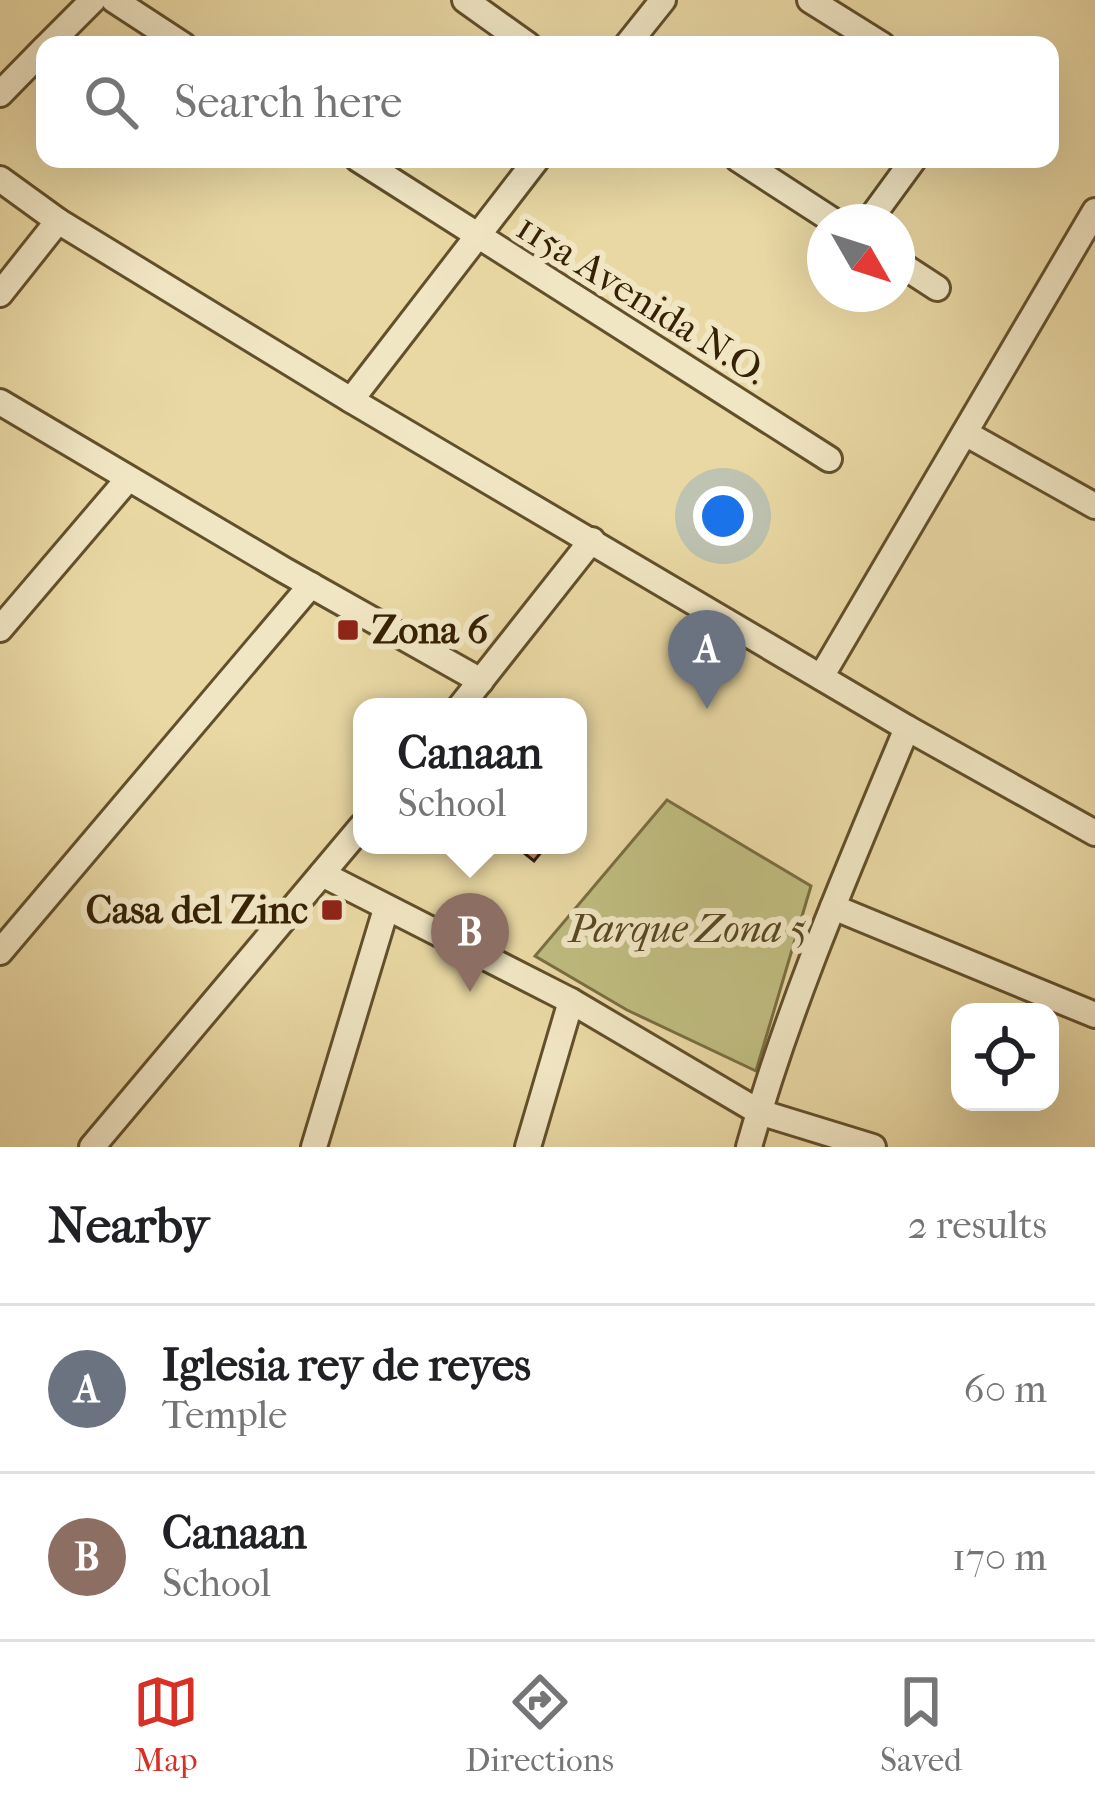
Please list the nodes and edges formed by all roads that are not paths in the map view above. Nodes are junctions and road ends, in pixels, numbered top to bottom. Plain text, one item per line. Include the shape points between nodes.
1 (93, 0) edge
2 (114, 0) edge
3 (464, 0) edge
4 (663, 0) edge
5 (810, 0) edge
6 (58, 36) edge
7 (169, 36) edge
8 (515, 36) edge
9 (634, 36) edge
10 (868, 36) edge
11 (36, 58) edge
12 (0, 94) edge
13 (372, 168) edge
14 (530, 168) edge
15 (752, 168) edge
16 (907, 168) edge
17 (0, 179) edge
18 (807, 204) edge
19 (881, 204) edge
20 (1095, 211) edge
21 (58, 221) junction
22 (477, 237) junction
23 (915, 274) edge
24 (937, 288) dead end
25 (0, 294) edge
26 (351, 400) junction
27 (0, 402) edge
28 (965, 434) junction
29 (829, 460) dead end
30 (128, 479) junction
31 (1095, 506) edge
32 (592, 541) junction
33 (311, 585) junction
34 (0, 629) edge
35 (821, 677) junction
36 (481, 681) junction
37 (467, 698) edge
38 (907, 728) junction
39 (1095, 833) edge
40 (353, 837) edge
41 (322, 874) junction
42 (833, 907) junction
43 (386, 909) junction
44 (0, 952) edge
45 (571, 1001) junction
46 (1095, 1015) edge
47 (759, 1112) junction
48 (92, 1147) edge
49 (314, 1147) edge
50 (528, 1147) edge
51 (749, 1147) edge
52 (873, 1147) edge

1 - 6 street
2 - 7 street
3 - 8 street
4 - 9 street
5 - 10 street
11 - 12 street
13 - 22 street, 115a Avenida N.O.
14 - 22 street
15 - 18 street
16 - 19 street
17 - 21 street
20 - 28 street
21 - 25 street
21 - 26 street
22 - 26 street
22 - 29 street, 115a Avenida N.O.
23 - 24 street
26 - 32 street
27 - 30 street
28 - 31 street
28 - 35 street
30 - 33 street
30 - 34 street
32 - 35 street
32 - 36 street
33 - 36 street
33 - 44 street
35 - 38 street
36 - 37 street
38 - 39 street
38 - 42 street
40 - 41 street
41 - 43 street
41 - 48 street
42 - 46 street
42 - 47 street
43 - 45 street
43 - 49 street
45 - 47 street
45 - 50 street
47 - 51 street
47 - 52 street

